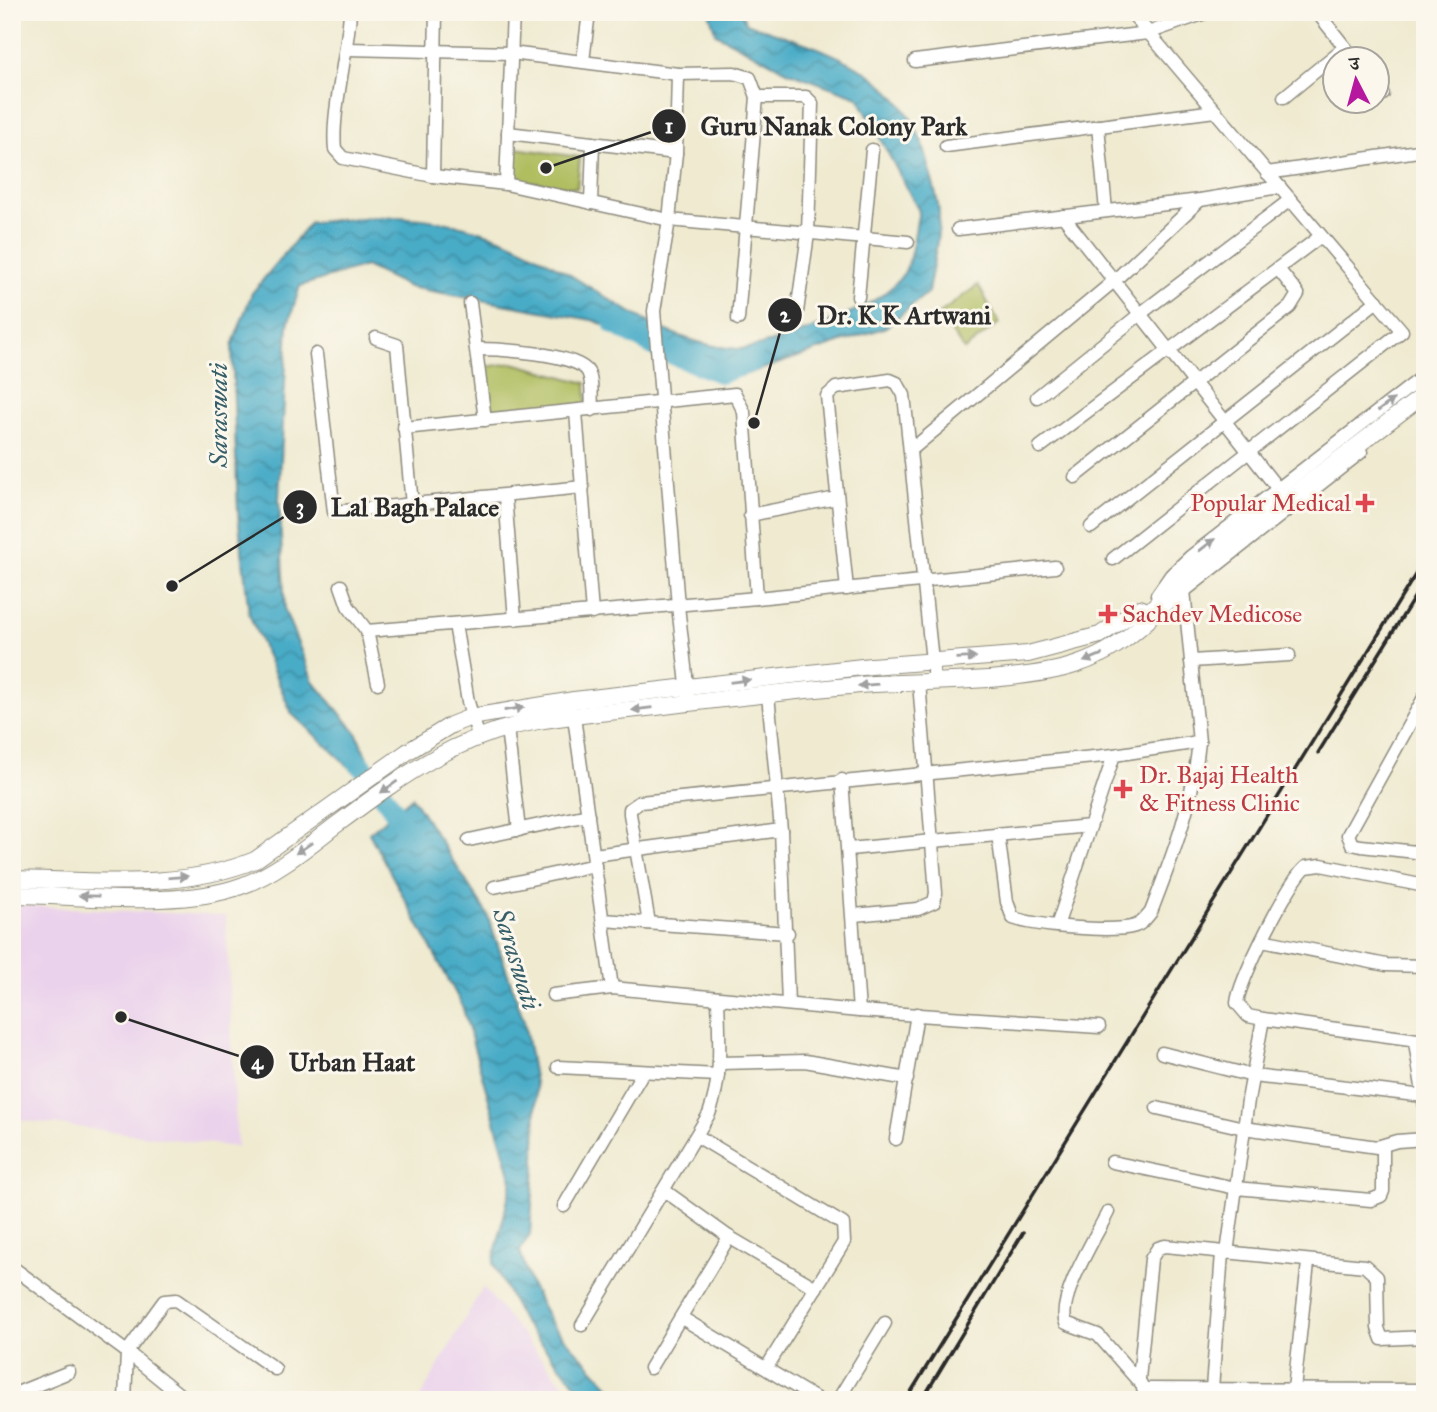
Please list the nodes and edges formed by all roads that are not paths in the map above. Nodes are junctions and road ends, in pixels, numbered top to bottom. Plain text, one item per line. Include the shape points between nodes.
1 (350, 12) edge
2 (436, 12) edge
3 (513, 12) edge
4 (589, 12) edge
5 (1131, 12) edge
6 (1208, 12) edge
7 (1317, 12) edge
8 (1149, 33) junction
9 (1344, 46) edge
10 (348, 49) junction
11 (435, 51) junction
12 (511, 53) junction
13 (583, 61) junction
14 (915, 61) dead end
15 (1322, 66) edge
16 (678, 74) junction
17 (757, 97) junction
18 (1284, 97) dead end
19 (1215, 111) junction
20 (1098, 126) junction
21 (508, 133) junction
22 (593, 143) junction
23 (946, 146) dead end
24 (872, 150) dead end
25 (1425, 150) edge
26 (676, 153) junction
27 (1267, 173) junction
28 (433, 176) junction
29 (506, 184) junction
30 (1280, 187) junction
31 (1200, 200) junction
32 (1290, 200) junction
33 (591, 203) junction
34 (1106, 211) junction
35 (1063, 216) junction
36 (670, 220) junction
37 (744, 228) junction
38 (958, 229) dead end
39 (808, 234) junction
40 (1321, 236) junction
41 (864, 238) junction
42 (908, 242) dead end
43 (1279, 270) junction
44 (1114, 281) junction
45 (858, 297) dead end
46 (1377, 301) junction
47 (470, 303) dead end
48 (797, 312) dead end
49 (1140, 314) junction
50 (738, 319) dead end
51 (376, 338) dead end
52 (477, 349) junction
53 (1168, 352) junction
54 (316, 354) dead end
55 (1425, 375) edge
56 (1193, 384) junction
57 (1425, 394) edge
58 (1037, 397) dead end
59 (662, 402) junction
60 (1425, 403) edge
61 (592, 410) junction
62 (576, 412) junction
63 (485, 420) junction
64 (1224, 420) junction
65 (404, 428) junction
66 (1040, 447) dead end
67 (911, 450) junction
68 (1249, 451) junction
69 (1075, 477) dead end
70 (583, 487) junction
71 (1278, 489) junction
72 (505, 496) junction
73 (837, 498) junction
74 (412, 505) junction
75 (750, 515) junction
76 (1091, 527) dead end
77 (1113, 559) dead end
78 (1055, 567) dead end
79 (924, 581) junction
80 (341, 586) dead end
81 (847, 589) junction
82 (1184, 590) junction
83 (757, 598) junction
84 (678, 606) junction
85 (1148, 612) junction
86 (592, 613) junction
87 (515, 619) junction
88 (455, 624) junction
89 (367, 631) junction
90 (1289, 655) dead end
91 (932, 660) junction
92 (1191, 661) junction
93 (927, 681) junction
94 (378, 684) dead end
95 (689, 695) junction
96 (768, 695) junction
97 (1425, 696) edge
98 (471, 717) junction
99 (574, 717) junction
100 (507, 728) junction
101 (478, 736) junction
102 (1199, 742) junction
103 (1114, 755) junction
104 (925, 772) junction
105 (842, 780) junction
106 (776, 787) junction
107 (588, 815) junction
108 (1090, 826) junction
109 (519, 830) junction
110 (781, 830) junction
111 (998, 834) junction
112 (469, 840) dead end
113 (1425, 840) edge
114 (932, 841) junction
115 (636, 849) junction
116 (849, 849) junction
117 (1421, 852) edge
118 (594, 860) junction
119 (12, 879) edge
120 (1425, 886) edge
121 (494, 887) dead end
122 (12, 895) edge
123 (854, 915) junction
124 (603, 920) junction
125 (649, 923) junction
126 (1058, 926) junction
127 (788, 933) junction
128 (1262, 940) junction
129 (1425, 966) edge
130 (612, 988) junction
131 (553, 995) dead end
132 (718, 998) junction
133 (788, 1003) junction
134 (859, 1011) junction
135 (917, 1014) junction
136 (1263, 1019) junction
137 (1099, 1027) dead end
138 (1420, 1041) edge
139 (1163, 1053) dead end
140 (558, 1067) dead end
141 (719, 1069) junction
142 (643, 1072) junction
143 (1253, 1076) junction
144 (907, 1079) junction
145 (1424, 1096) edge
146 (1425, 1107) edge
147 (1157, 1108) dead end
148 (1244, 1128) junction
149 (697, 1136) junction
150 (896, 1139) dead end
151 (1425, 1139) edge
152 (1383, 1146) junction
153 (1112, 1162) dead end
154 (1236, 1188) junction
155 (666, 1191) junction
156 (564, 1206) dead end
157 (1108, 1212) dead end
158 (729, 1237) junction
159 (1225, 1253) junction
160 (1308, 1263) junction
161 (12, 1267) edge
162 (816, 1288) junction
163 (682, 1318) junction
164 (885, 1323) dead end
165 (582, 1325) dead end
166 (1425, 1337) edge
167 (127, 1352) junction
168 (767, 1367) junction
169 (650, 1368) dead end
170 (275, 1369) dead end
171 (69, 1372) dead end
172 (1139, 1389) edge
173 (1212, 1389) junction
174 (1294, 1389) junction
175 (1425, 1390) edge
176 (1237, 1394) edge
177 (1403, 1395) edge
178 (19, 1396) edge
179 (121, 1398) edge
180 (187, 1400) edge
181 (818, 1400) edge
182 (838, 1400) edge

1 - 10 street
2 - 11 street
3 - 12 street
4 - 13 street
5 - 8 street
6 - 8 street
7 - 9 street
8 - 14 street
8 - 19 street
10 - 11 street
10 - 28 street via 335,149 344,158
11 - 12 street
11 - 28 street
12 - 13 street
12 - 21 street
13 - 16 street
15 - 18 street
16 - 17 street via 743,75 750,78
16 - 26 street
17 - 37 street
17 - 39 street via 806,97 812,103
19 - 20 street
19 - 27 street
20 - 23 street
20 - 34 street
21 - 22 street
21 - 29 street
22 - 26 street
22 - 33 street
24 - 41 street
25 - 27 street
26 - 36 street
27 - 30 street
28 - 29 street
29 - 33 street
30 - 31 street
30 - 32 street
31 - 34 street
31 - 44 street
32 - 40 street
32 - 49 street
33 - 36 street
34 - 35 street
35 - 38 street
35 - 44 street
36 - 37 street
36 - 59 street via 654,311
37 - 39 street
37 - 50 street
39 - 41 street
39 - 48 street
40 - 43 street
40 - 46 street
41 - 42 street
41 - 45 street
43 - 53 street
43 - 56 street via 1296,289 1297,300
44 - 49 street
44 - 67 street
46 - 64 street
46 - 68 street via 1402,331
47 - 52 street
49 - 53 street
49 - 58 street
51 - 65 street via 397,345
52 - 61 street via 520,349 581,366 589,375
52 - 63 street
53 - 56 street
53 - 66 street
54 - 74 street via 334,512
71 -> 55 street
56 - 64 street
56 - 69 street
57 - 85 main road via 1175,584
59 - 61 street
59 - 75 street via 735,394 742,403
59 - 84 street
60 - 82 street
61 - 62 street
62 - 63 street
62 - 70 street
63 - 65 street
64 - 68 street
64 - 76 street
65 - 74 street
67 - 73 street via 904,395 897,383 890,380 831,390 827,404
67 - 79 street
68 - 71 street
68 - 77 street
70 - 72 street
70 - 86 street
85 -> 71 street via 1178,568
72 - 74 street
72 - 87 street
73 - 75 street
73 - 81 street
75 - 83 street
78 - 79 street
79 - 81 street
79 - 91 street
80 - 89 street via 348,606
81 - 83 street
82 - 85 street
82 - 92 street
83 - 84 street
84 - 86 street
84 - 95 street
91 -> 85 main road via 1056,648 1100,635
85 -> 93 main road via 1115,649 1076,665
86 - 87 street
87 - 88 street
88 - 89 street
88 - 98 street
89 - 94 street
90 - 92 street
91 - 93 street
95 -> 91 main road
92 - 102 street
93 -> 96 main road
93 - 104 street
95 - 96 main road
98 -> 95 main road via 574,699
95 -> 99 main road
96 - 106 street
97 - 117 street via 1348,835 1352,844
98 - 101 street
119 -> 98 main road via 131,880 229,871 255,860 407,752
99 - 100 main road
99 - 107 street
100 - 101 main road
100 - 109 street
101 -> 122 main road via 419,766 306,848 242,886 154,897
102 - 103 street
102 - 126 street via 1191,802 1151,912 1137,926 1125,928
103 - 104 street
103 - 108 street
104 - 105 street
104 - 114 street
105 - 106 street
105 - 116 street
106 - 110 street
106 - 115 street via 640,802 630,808
107 - 109 street
107 - 118 street
108 - 111 street
108 - 126 street
109 - 112 street
110 - 115 street
110 - 127 street
111 - 114 street
111 - 126 street via 1009,913 1023,922
113 - 117 street
114 - 116 street
114 - 123 street via 934,902 918,909
115 - 118 street
115 - 125 street
116 - 123 street
118 - 121 street
118 - 124 street
120 - 128 street via 1321,865 1306,867
123 - 134 street
124 - 125 street
124 - 130 street
125 - 127 street
127 - 133 street
128 - 129 street via 1386,965
128 - 136 street via 1237,1003 1248,1016
130 - 131 street
130 - 132 street
132 - 133 street
132 - 141 street
133 - 134 street
134 - 135 street
135 - 137 street
135 - 144 street
136 - 138 street
136 - 143 street
138 - 145 street
139 - 143 street
140 - 142 street
141 - 142 street
141 - 144 street via 805,1061
141 - 149 street via 715,1097
142 - 156 street
143 - 145 street
143 - 148 street
144 - 150 street
145 - 146 street
147 - 148 street
148 - 152 street
148 - 154 street
149 - 155 street
149 - 162 street via 843,1224 844,1242
151 - 152 street
152 - 154 street via 1383,1191 1376,1199
153 - 154 street
154 - 159 street
155 - 158 street
155 - 165 street
157 - 172 street via 1066,1299 1063,1317 1066,1323 1098,1335
158 - 162 street
158 - 163 street
159 - 160 street
159 - 172 street via 1165,1247 1154,1252
159 - 173 street
160 - 166 street via 1365,1266 1378,1283 1382,1339
160 - 174 street
161 - 167 street
162 - 168 street
163 - 168 street
163 - 169 street
164 - 182 street
167 - 170 street via 164,1301 176,1300
167 - 179 street
167 - 180 street
168 - 181 street
171 - 178 street
172 - 173 street
173 - 176 street
174 - 176 street
174 - 177 street
175 - 177 street

